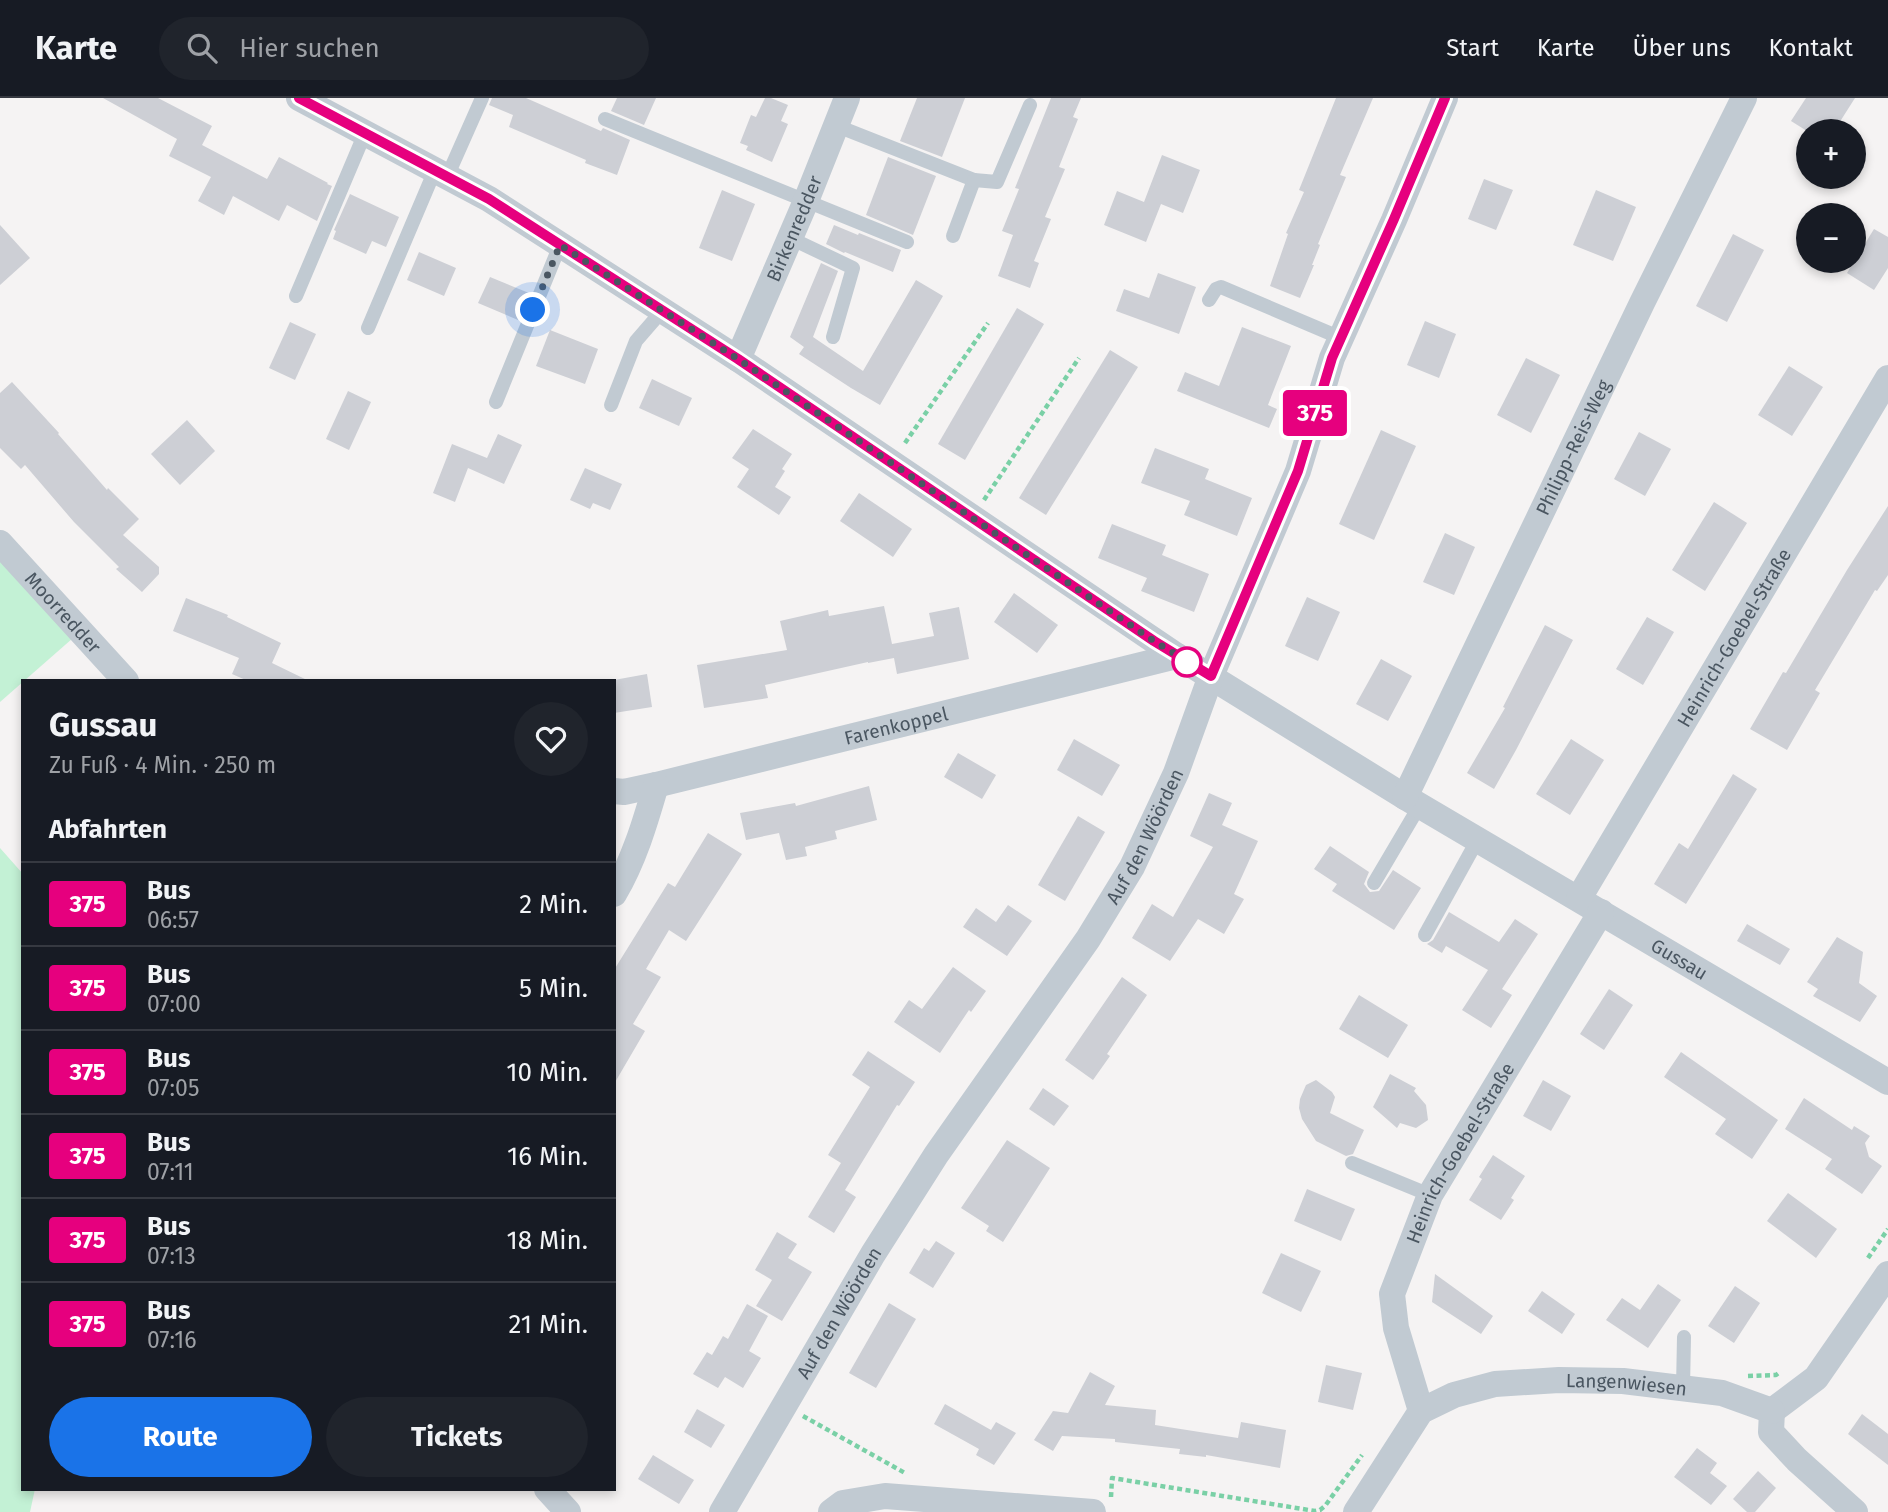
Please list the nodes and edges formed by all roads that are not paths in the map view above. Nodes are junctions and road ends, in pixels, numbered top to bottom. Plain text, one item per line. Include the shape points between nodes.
1 (482, 98) edge
2 (847, 98) edge
3 (1445, 98) edge
4 (1744, 98) edge
5 (310, 101) edge
6 (1030, 105) dead end
7 (605, 120) dead end
8 (837, 126) junction
9 (365, 133) junction
10 (441, 174) junction
11 (974, 180) junction
12 (806, 201) junction
13 (953, 236) dead end
14 (790, 238) junction
15 (907, 242) dead end
16 (560, 245) junction
17 (296, 296) dead end
18 (1209, 300) dead end
19 (663, 311) junction
20 (368, 328) dead end
21 (833, 337) dead end
22 (1341, 338) junction
23 (738, 359) junction
24 (1888, 378) edge
25 (496, 402) dead end
26 (611, 405) dead end
27 (0, 543) edge
28 (1177, 656) junction
29 (1211, 676) junction
30 (125, 679) edge
31 (656, 785) junction
32 (616, 791) edge
33 (1412, 801) junction
34 (1478, 839) junction
35 (1374, 883) dead end
36 (616, 890) edge
37 (1590, 905) junction
38 (1425, 935) dead end
39 (1888, 1082) edge
40 (1352, 1163) dead end
41 (1430, 1195) junction
42 (1877, 1268) edge
43 (1684, 1337) dead end
44 (1683, 1388) junction
45 (1421, 1411) junction
46 (1772, 1411) junction
47 (549, 1491) edge
48 (568, 1512) edge
49 (722, 1512) edge
50 (831, 1512) edge
51 (1093, 1512) edge
52 (1356, 1512) edge
53 (1855, 1512) edge

1 - 10 lane
2 - 8 street, Birkenredder
3 - 22 street, Auf den Wöörden
4 - 33 street, Philipp-Reis-Weg via 1636,315
5 - 9 street, Gussau
6 - 11 lane via 997,182
7 - 12 lane
8 - 11 lane
8 - 12 street, Birkenredder
9 - 10 street, Gussau
9 - 17 lane
10 - 16 street, Gussau
10 - 20 lane
11 - 13 lane
12 - 14 street, Birkenredder
12 - 15 lane
14 - 21 lane via 853,268
14 - 23 street, Birkenredder
16 - 19 street, Gussau
16 - 25 lane
18 - 22 lane via 1221,286
19 - 23 street, Gussau
19 - 26 lane via 636,341
22 - 29 street, Auf den Wöörden via 1298,471
23 - 28 street, Gussau
24 - 37 street, Heinrich-Goebel-Straße
27 - 30 street, Moorredder
28 - 29 street, Gussau
28 - 31 street, Farenkoppel
29 - 33 street, Gussau
29 - 49 street, Auf den Wöörden via 1176,773 1132,867 873,1254
31 - 32 street, Farenkoppel
31 - 36 street via 645,826
33 - 34 street, Gussau
33 - 35 lane
34 - 37 street, Gussau
34 - 38 lane
37 - 39 street, Gussau
37 - 41 street, Heinrich-Goebel-Straße
40 - 41 lane
41 - 45 street, Heinrich-Goebel-Straße via 1392,1294 1396,1328
42 - 46 street via 1816,1378
43 - 44 lane
44 - 45 street, Langenwiesen via 1585,1380 1495,1384 1454,1395
44 - 46 street, Langenwiesen via 1722,1393
45 - 52 street
46 - 53 street via 1771,1432
47 - 48 street
50 - 51 street via 843,1503 885,1496

